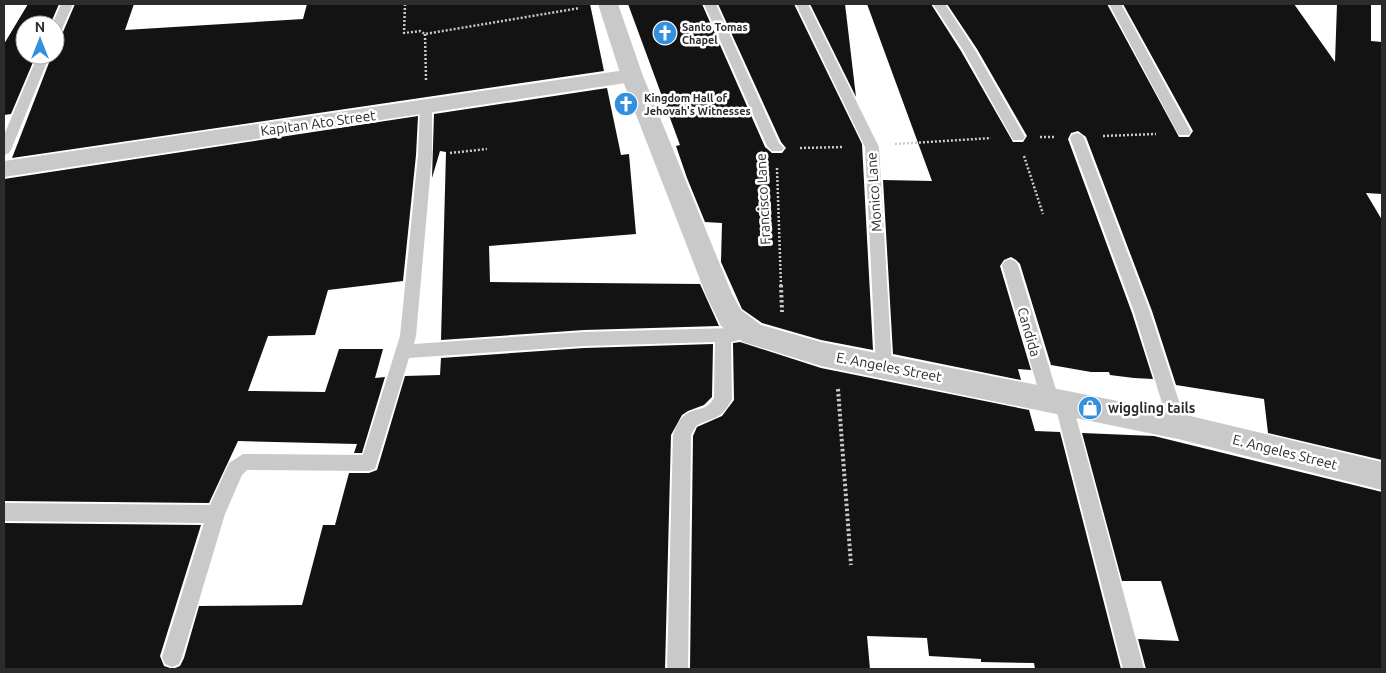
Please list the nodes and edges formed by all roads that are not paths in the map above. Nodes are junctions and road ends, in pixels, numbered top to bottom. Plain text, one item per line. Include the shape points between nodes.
1 (710, 4) edge
2 (802, 4) edge
3 (939, 4) edge
4 (1115, 4) edge
5 (597, 5) edge
6 (40, 65) edge
7 (632, 76) junction
8 (426, 106) junction
9 (1184, 132) road end
10 (1018, 136) road end
11 (1077, 138) road end
12 (872, 146) joint
13 (777, 148) road end
14 (4, 150) edge
15 (4, 169) edge
16 (1010, 265) dead end
17 (753, 334) junction
18 (723, 336) junction
19 (403, 352) junction
20 (884, 366) junction
21 (1056, 400) junction
22 (1178, 426) junction
23 (1382, 476) edge
24 (4, 512) edge
25 (216, 514) junction
26 (172, 657) dead end
27 (678, 669) edge
28 (1134, 669) edge

1 - 13 lane, Francisco Lane
2 - 12 lane, Monico Lane
3 - 10 lane
4 - 9 lane
5 - 7 street, E. Angeles Street
6 - 14 lane
7 - 8 street, Kapitan Ato Street
7 - 17 street, E. Angeles Street via 719,295 731,318
8 - 15 street, Kapitan Ato Street
8 - 19 lane via 426,155 408,336
11 - 22 lane via 1142,312
12 - 20 lane, Monico Lane
16 - 21 lane, Candida
17 - 18 lane
17 - 20 street, E. Angeles Street
18 - 19 lane via 584,339
18 - 27 lane via 723,399 716,412 690,418 682,434
19 - 25 lane via 369,463 243,462 234,469
20 - 21 street, E. Angeles Street
21 - 22 street, E. Angeles Street
21 - 28 lane, Candida
22 - 23 street, E. Angeles Street
24 - 25 lane
25 - 26 lane

